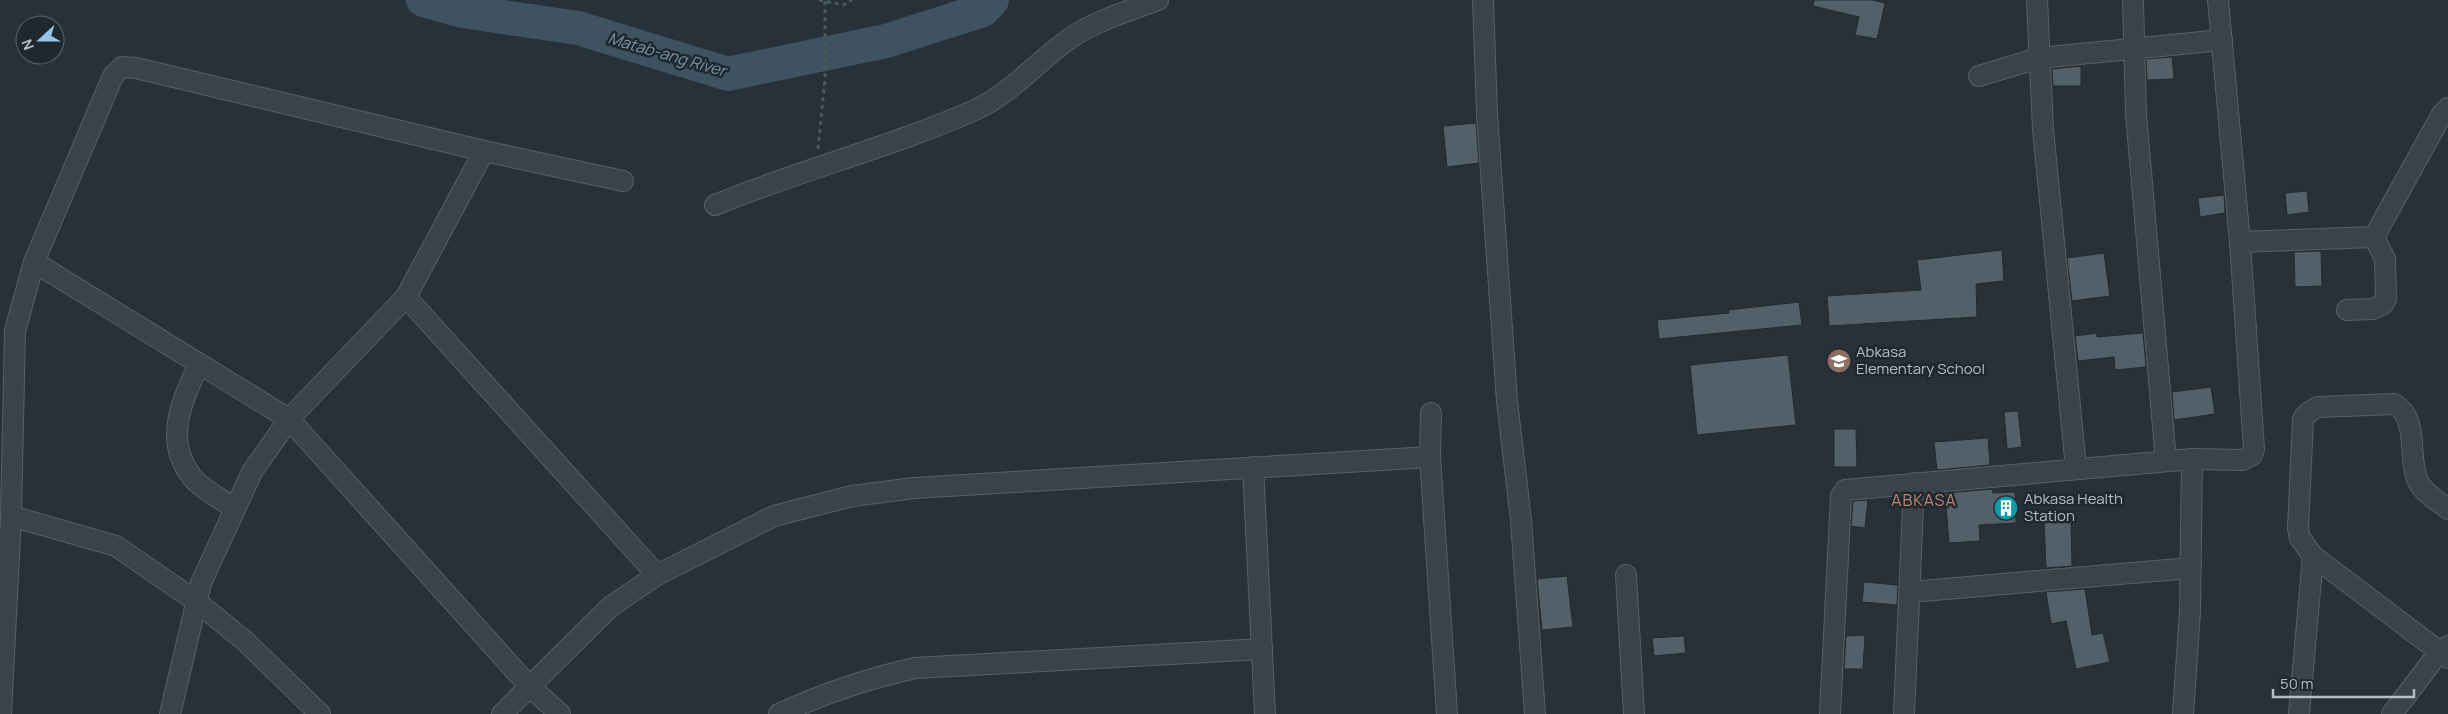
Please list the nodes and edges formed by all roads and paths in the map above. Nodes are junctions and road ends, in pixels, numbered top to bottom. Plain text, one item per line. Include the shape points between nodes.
1 (819, 0) edge
2 (852, 0) edge
3 (1158, 0) edge
4 (1483, 0) edge
5 (2037, 0) edge
6 (2133, 0) edge
7 (2218, 0) edge
8 (825, 1) edge
9 (2222, 40) junction
10 (2134, 49) junction
11 (2039, 58) junction
12 (1979, 76) dead end
13 (2448, 108) edge
14 (484, 151) junction
15 (816, 167) junction
16 (623, 181) dead end
17 (715, 205) dead end
18 (2374, 237) junction
19 (2240, 242) junction
20 (34, 262) junction
21 (406, 297) junction
22 (2348, 310) dead end
23 (199, 364) junction
24 (1431, 413) dead end
25 (289, 419) junction
26 (1430, 457) junction
27 (2192, 459) junction
28 (2166, 461) junction
29 (1253, 467) junction
30 (2076, 468) junction
31 (1914, 483) junction
32 (235, 509) junction
33 (2448, 509) edge
34 (11, 516) junction
35 (2313, 556) junction
36 (2191, 568) junction
37 (657, 575) junction
38 (1626, 575) dead end
39 (1910, 592) junction
40 (197, 602) junction
41 (1262, 649) junction
42 (2445, 652) edge
43 (529, 686) junction
44 (1, 714) edge
45 (170, 714) edge
46 (320, 714) edge
47 (502, 714) edge
48 (560, 714) edge
49 (779, 714) edge
50 (1265, 714) edge
51 (1447, 714) edge
52 (1535, 714) edge
53 (1634, 714) edge
54 (1830, 714) edge
55 (1904, 714) edge
56 (2183, 714) edge
57 (2299, 714) edge
58 (2392, 714) edge

1 - 8 path
2 - 8 path via 843,5
3 - 15 street via 1089,25 1004,93 976,109
4 - 52 street via 1487,114 1507,401 1522,530
5 - 11 street
6 - 10 street
7 - 9 street
8 - 15 path via 825,79
9 - 10 street
9 - 19 street
10 - 11 street
10 - 28 street via 2136,114
11 - 12 street
11 - 30 street
13 - 18 street
14 - 16 street
14 - 20 street via 122,67 113,76
14 - 21 street
15 - 17 street
18 - 19 street
18 - 22 street via 2385,259 2386,299 2373,309
19 - 27 street via 2254,449 2250,458 2243,460
20 - 23 street
20 - 34 street via 15,331
21 - 25 street
21 - 37 street
23 - 25 street
23 - 32 street via 182,399 176,422 178,452 192,478
24 - 26 street
25 - 32 street via 252,472
25 - 43 street
26 - 29 street
26 - 51 street
27 - 28 street
27 - 36 street
28 - 30 street
29 - 37 street via 914,488 852,496 774,516
29 - 41 street
30 - 31 street
31 - 39 street
31 - 54 street via 1848,488 1842,492
32 - 40 street via 201,583
33 - 35 street via 2419,483 2403,408 2394,404 2318,407 2303,419 2298,528 2300,538
34 - 40 street via 116,546
34 - 44 street
35 - 42 street
35 - 57 street
36 - 39 street
36 - 56 street
37 - 43 street via 610,607
38 - 53 street
39 - 55 street
40 - 45 street
40 - 46 street via 245,641
41 - 49 street via 915,668 862,680
41 - 50 street
42 - 58 street
43 - 47 street
43 - 48 street

